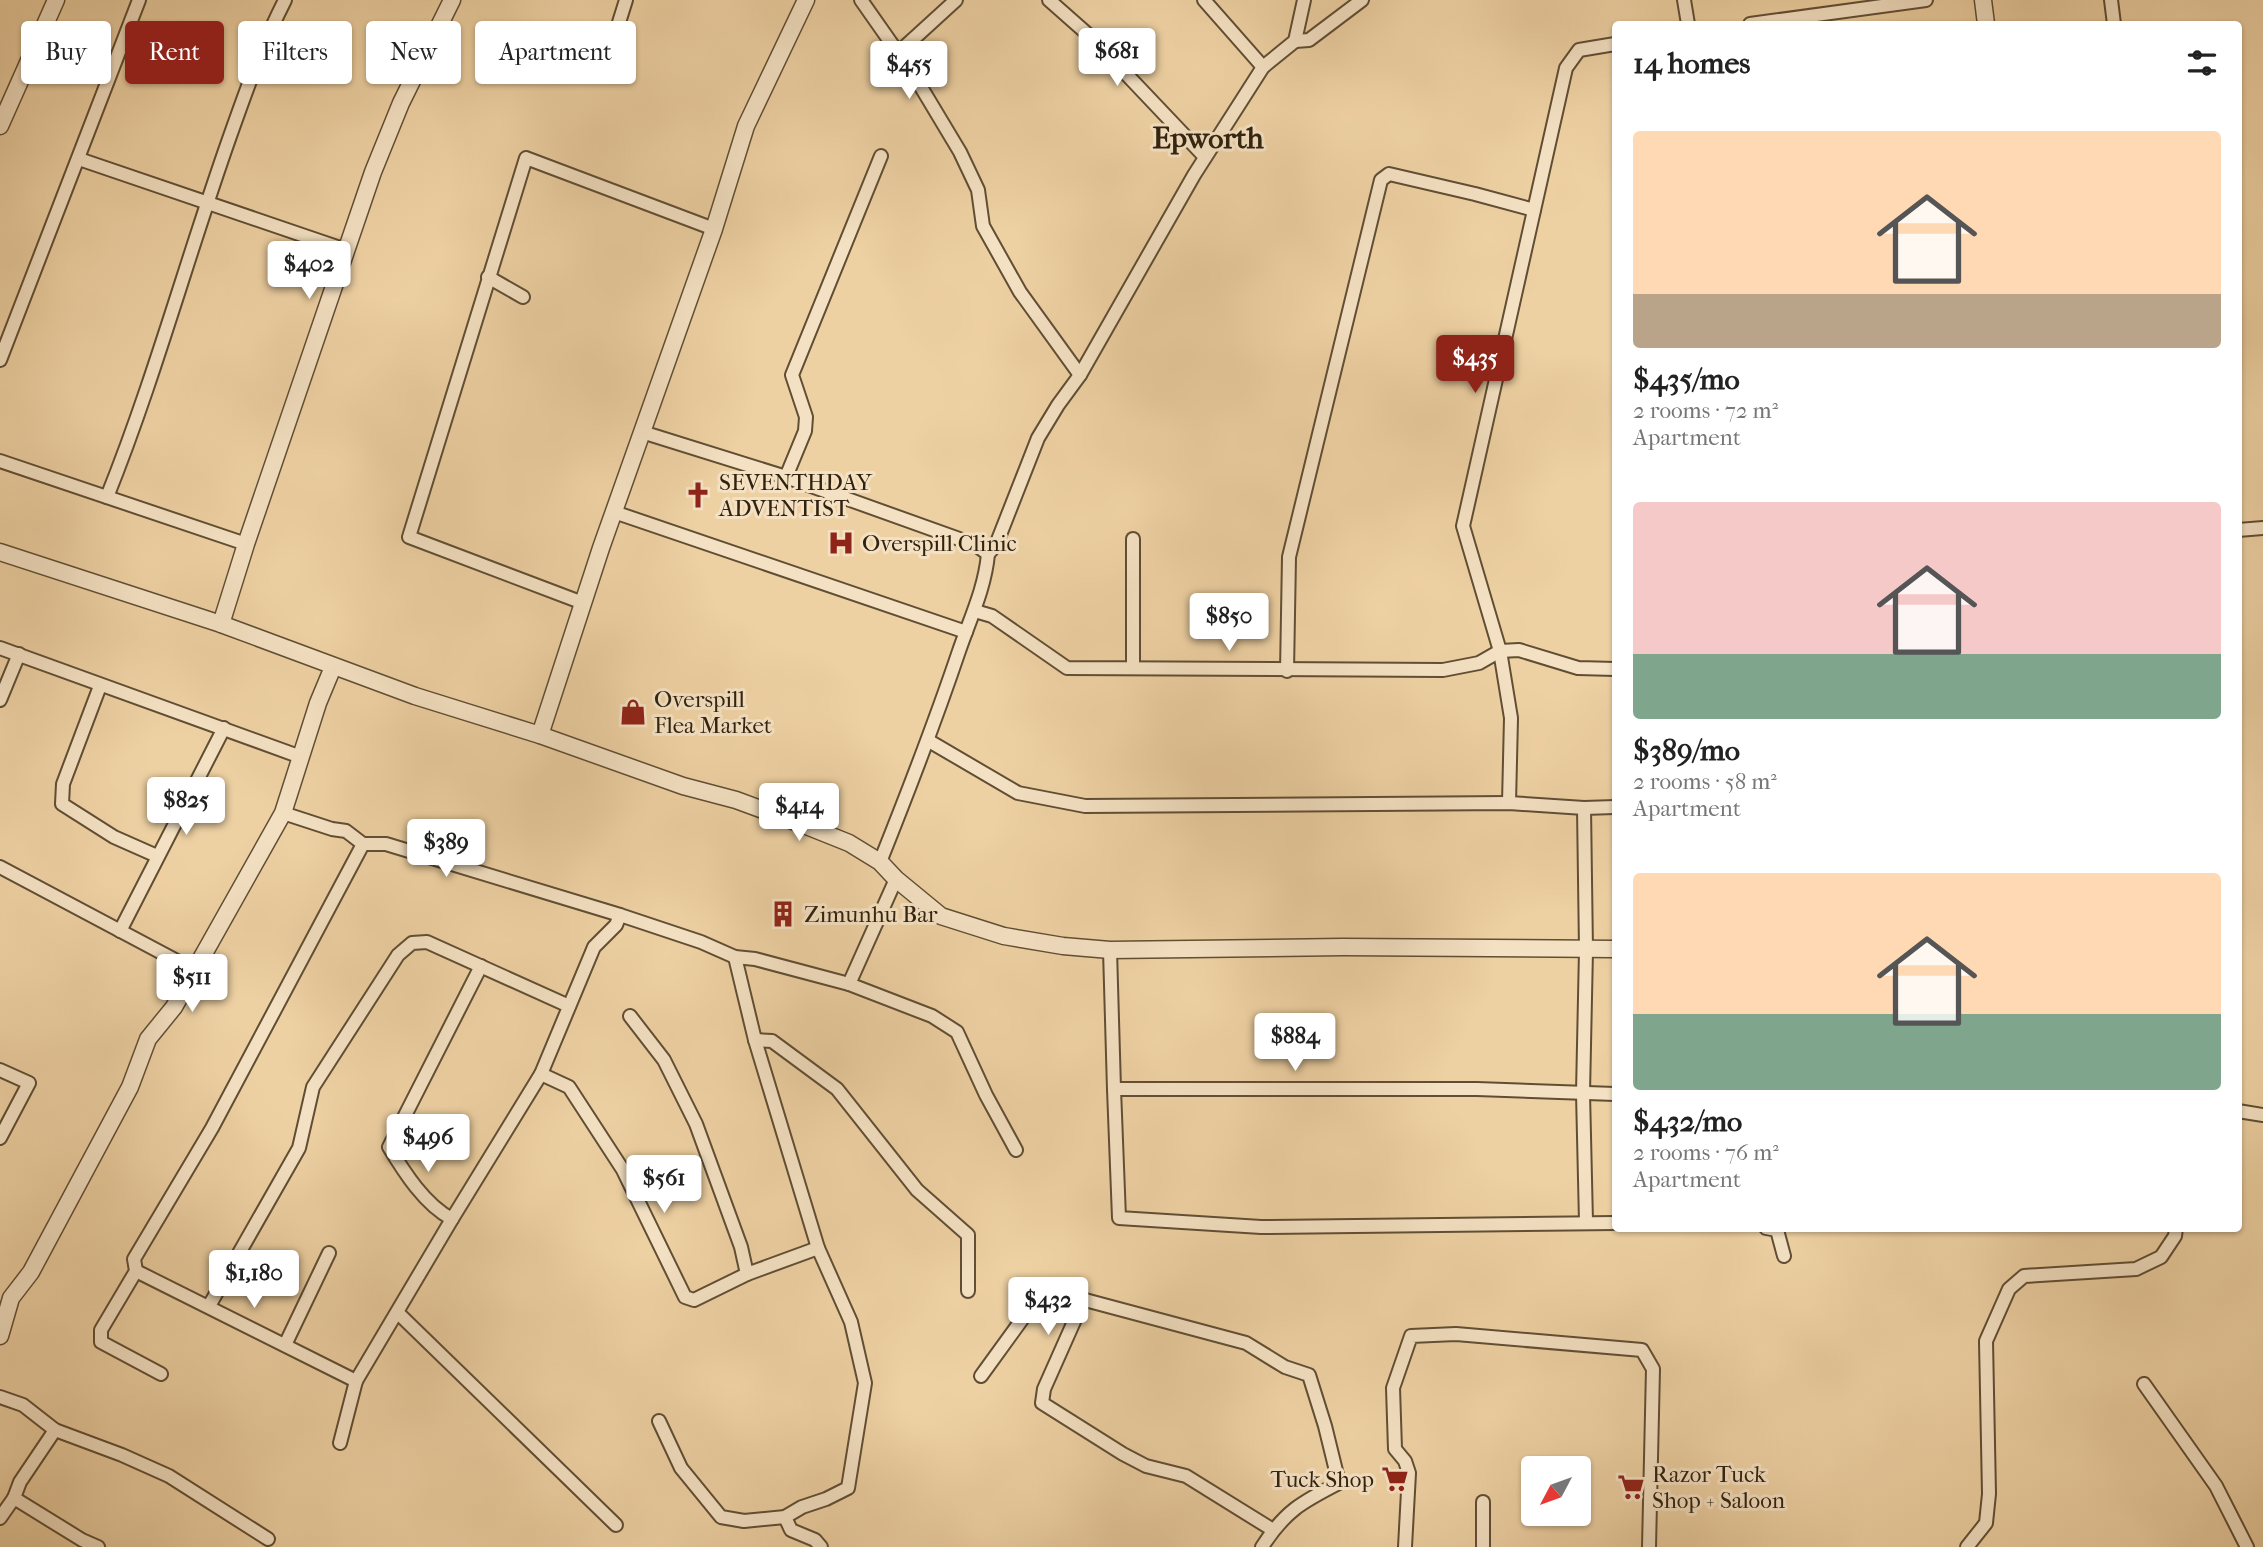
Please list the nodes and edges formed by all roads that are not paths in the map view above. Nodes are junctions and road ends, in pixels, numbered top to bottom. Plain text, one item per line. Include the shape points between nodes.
1 (139, 0) edge
2 (285, 0) edge
3 (452, 0) edge
4 (626, 0) edge
5 (806, 0) edge
6 (861, 0) edge
7 (956, 0) edge
8 (1049, 0) edge
9 (1204, 0) edge
10 (1304, 0) edge
11 (1362, 0) edge
12 (1684, 0) edge
13 (1926, 0) edge
14 (1983, 0) edge
15 (2111, 0) edge
16 (52, 1) edge
17 (619, 21) edge
18 (1688, 21) edge
19 (1771, 21) edge
20 (1986, 21) edge
21 (2113, 21) edge
22 (1295, 41) junction
23 (1612, 44) edge
24 (898, 53) junction
25 (1263, 67) junction
26 (6, 95) edge
27 (0, 126) edge
28 (881, 156) dead end
29 (1205, 157) junction
30 (79, 159) junction
31 (207, 203) junction
32 (1534, 210) junction
33 (714, 229) junction
34 (346, 250) junction
35 (488, 277) junction
36 (523, 298) dead end
37 (0, 360) edge
38 (1080, 375) junction
39 (642, 432) junction
40 (0, 461) edge
41 (786, 477) junction
42 (107, 497) junction
43 (614, 512) junction
44 (2263, 528) edge
45 (2242, 530) edge
46 (1133, 539) dead end
47 (246, 544) junction
48 (0, 552) edge
49 (988, 554) junction
50 (583, 603) junction
51 (975, 611) junction
52 (221, 624) junction
53 (966, 632) junction
54 (0, 648) edge
55 (1500, 651) junction
56 (19, 654) junction
57 (333, 667) junction
58 (1133, 668) junction
59 (1612, 669) edge
60 (1287, 671) junction
61 (100, 686) junction
62 (0, 700) edge
63 (224, 728) junction
64 (540, 735) junction
65 (929, 741) junction
66 (301, 757) junction
67 (1509, 803) junction
68 (1584, 807) junction
69 (1612, 807) edge
70 (284, 813) junction
71 (363, 844) junction
72 (158, 856) junction
73 (880, 862) junction
74 (0, 867) edge
75 (896, 879) junction
76 (620, 915) junction
77 (120, 931) junction
78 (1612, 949) edge
79 (1110, 950) junction
80 (1586, 950) junction
81 (735, 957) junction
82 (481, 966) junction
83 (194, 970) junction
84 (849, 984) junction
85 (569, 1006) junction
86 (630, 1016) dead end
87 (755, 1040) junction
88 (0, 1070) edge
89 (541, 1074) junction
90 (1114, 1089) junction
91 (1583, 1093) junction
92 (1612, 1094) edge
93 (2242, 1112) edge
94 (2263, 1115) edge
95 (0, 1138) edge
96 (1016, 1150) dead end
97 (452, 1219) junction
98 (1586, 1222) junction
99 (1612, 1223) edge
100 (1778, 1232) edge
101 (2175, 1232) edge
102 (818, 1248) junction
103 (330, 1253) dead end
104 (1784, 1256) dead end
105 (136, 1271) junction
106 (747, 1275) junction
107 (968, 1291) dead end
108 (1084, 1299) junction
109 (209, 1306) junction
110 (398, 1313) junction
111 (0, 1336) edge
112 (285, 1345) junction
113 (161, 1374) dead end
114 (981, 1376) dead end
115 (356, 1381) junction
116 (2144, 1384) dead end
117 (0, 1396) edge
118 (659, 1421) dead end
119 (55, 1430) junction
120 (340, 1443) dead end
121 (14, 1498) junction
122 (1483, 1502) dead end
123 (785, 1517) junction
124 (0, 1518) edge
125 (616, 1525) dead end
126 (1273, 1530) junction
127 (268, 1539) dead end
128 (98, 1547) edge
129 (821, 1547) edge
130 (1262, 1547) edge
131 (1405, 1547) edge
132 (1483, 1547) edge
133 (1649, 1547) edge
134 (1967, 1547) edge
135 (2247, 1547) edge

1 - 30 street
2 - 31 street via 265,40
3 - 34 street via 401,103
4 - 17 street
5 - 33 street via 746,126
6 - 24 street
7 - 24 street
8 - 29 street via 1092,38
9 - 25 street
10 - 22 street
11 - 22 street via 1310,40
12 - 18 street
13 - 19 street
14 - 20 street
15 - 21 street
16 - 26 street
22 - 25 street
23 - 32 street via 1579,50 1566,68
24 - 38 street via 960,152 978,190 983,226 1020,292
25 - 29 street
26 - 27 street
28 - 41 street via 792,375 806,417
29 - 38 street
30 - 31 street
30 - 37 street
31 - 34 street
31 - 42 street
32 - 55 street via 1463,526
32 - 60 street via 1389,174 1381,180 1289,557
33 - 35 street via 526,158
33 - 39 street
34 - 47 street
35 - 36 street
35 - 50 street via 409,537
38 - 49 street via 1038,438 996,545
39 - 41 street
39 - 43 street
40 - 42 street
41 - 49 street via 976,545
42 - 47 street
43 - 50 street
43 - 53 street
44 - 45 street
46 - 58 street
47 - 52 street
48 - 52 street
49 - 51 street
50 - 64 street
51 - 53 street
51 - 58 street via 992,616 1067,668
52 - 57 street
53 - 65 street
54 - 56 street
55 - 59 street via 1519,650 1578,668
55 - 60 street via 1479,663 1443,670
55 - 67 street via 1511,719
56 - 61 street
56 - 62 street
57 - 64 street
57 - 66 street
58 - 60 street
61 - 63 street
61 - 72 street via 62,784 62,804 114,837
63 - 66 street
63 - 72 street
64 - 73 street via 804,825 849,843
65 - 67 street via 1018,793 1085,806
65 - 73 street
66 - 70 street
67 - 68 street
68 - 69 street
68 - 80 street
70 - 71 street via 346,831
70 - 83 street
71 - 76 street via 386,844
71 - 105 street via 212,1128 134,1259
72 - 77 street
73 - 75 street
74 - 77 street
75 - 79 street via 929,908 956,922 1027,941
75 - 84 street
76 - 81 street
76 - 85 street via 594,947
77 - 83 street
78 - 80 street
79 - 80 street
79 - 90 street
80 - 91 street
81 - 84 street
81 - 87 street
82 - 85 street
82 - 97 street via 389,1147 440,1213
82 - 109 street via 427,942 412,943 398,955 313,1087 299,1148
83 - 111 street via 174,1007 148,1039 130,1087 31,1272 12,1298
84 - 96 street via 932,1016 957,1032
85 - 89 street
86 - 106 street via 664,1060 696,1124
87 - 102 street
87 - 107 street via 772,1041 837,1089 917,1190 968,1235
88 - 95 street via 29,1083
89 - 97 street
89 - 106 street via 569,1087 610,1149 685,1297 694,1300
90 - 91 street
90 - 98 street via 1119,1218 1261,1227
91 - 92 street
91 - 98 street
93 - 94 street
97 - 110 street
98 - 99 street
100 - 104 street
101 - 134 street via 2161,1257 2136,1269 2024,1276 2009,1289 1986,1340 1986,1523
102 - 106 street
102 - 123 street via 851,1322 865,1383 848,1488
103 - 112 street
105 - 109 street
105 - 113 street via 101,1330 101,1342
108 - 114 street via 1044,1289
108 - 126 street via 1042,1403 1123,1454 1146,1466 1186,1476
108 - 126 street via 1247,1343 1285,1367 1309,1375 1339,1483 1298,1504
109 - 112 street
110 - 115 street
110 - 125 street
112 - 115 street
115 - 120 street
116 - 135 street via 2216,1486
117 - 119 street via 23,1405
118 - 123 street via 681,1468 721,1517 744,1521
119 - 121 street
119 - 127 street via 169,1475
121 - 124 street
121 - 128 street
122 - 132 street
123 - 129 street via 790,1530 816,1540
126 - 130 street
131 - 133 street via 1409,1473 1395,1449 1393,1388 1412,1336 1456,1334 1642,1350 1653,1369

